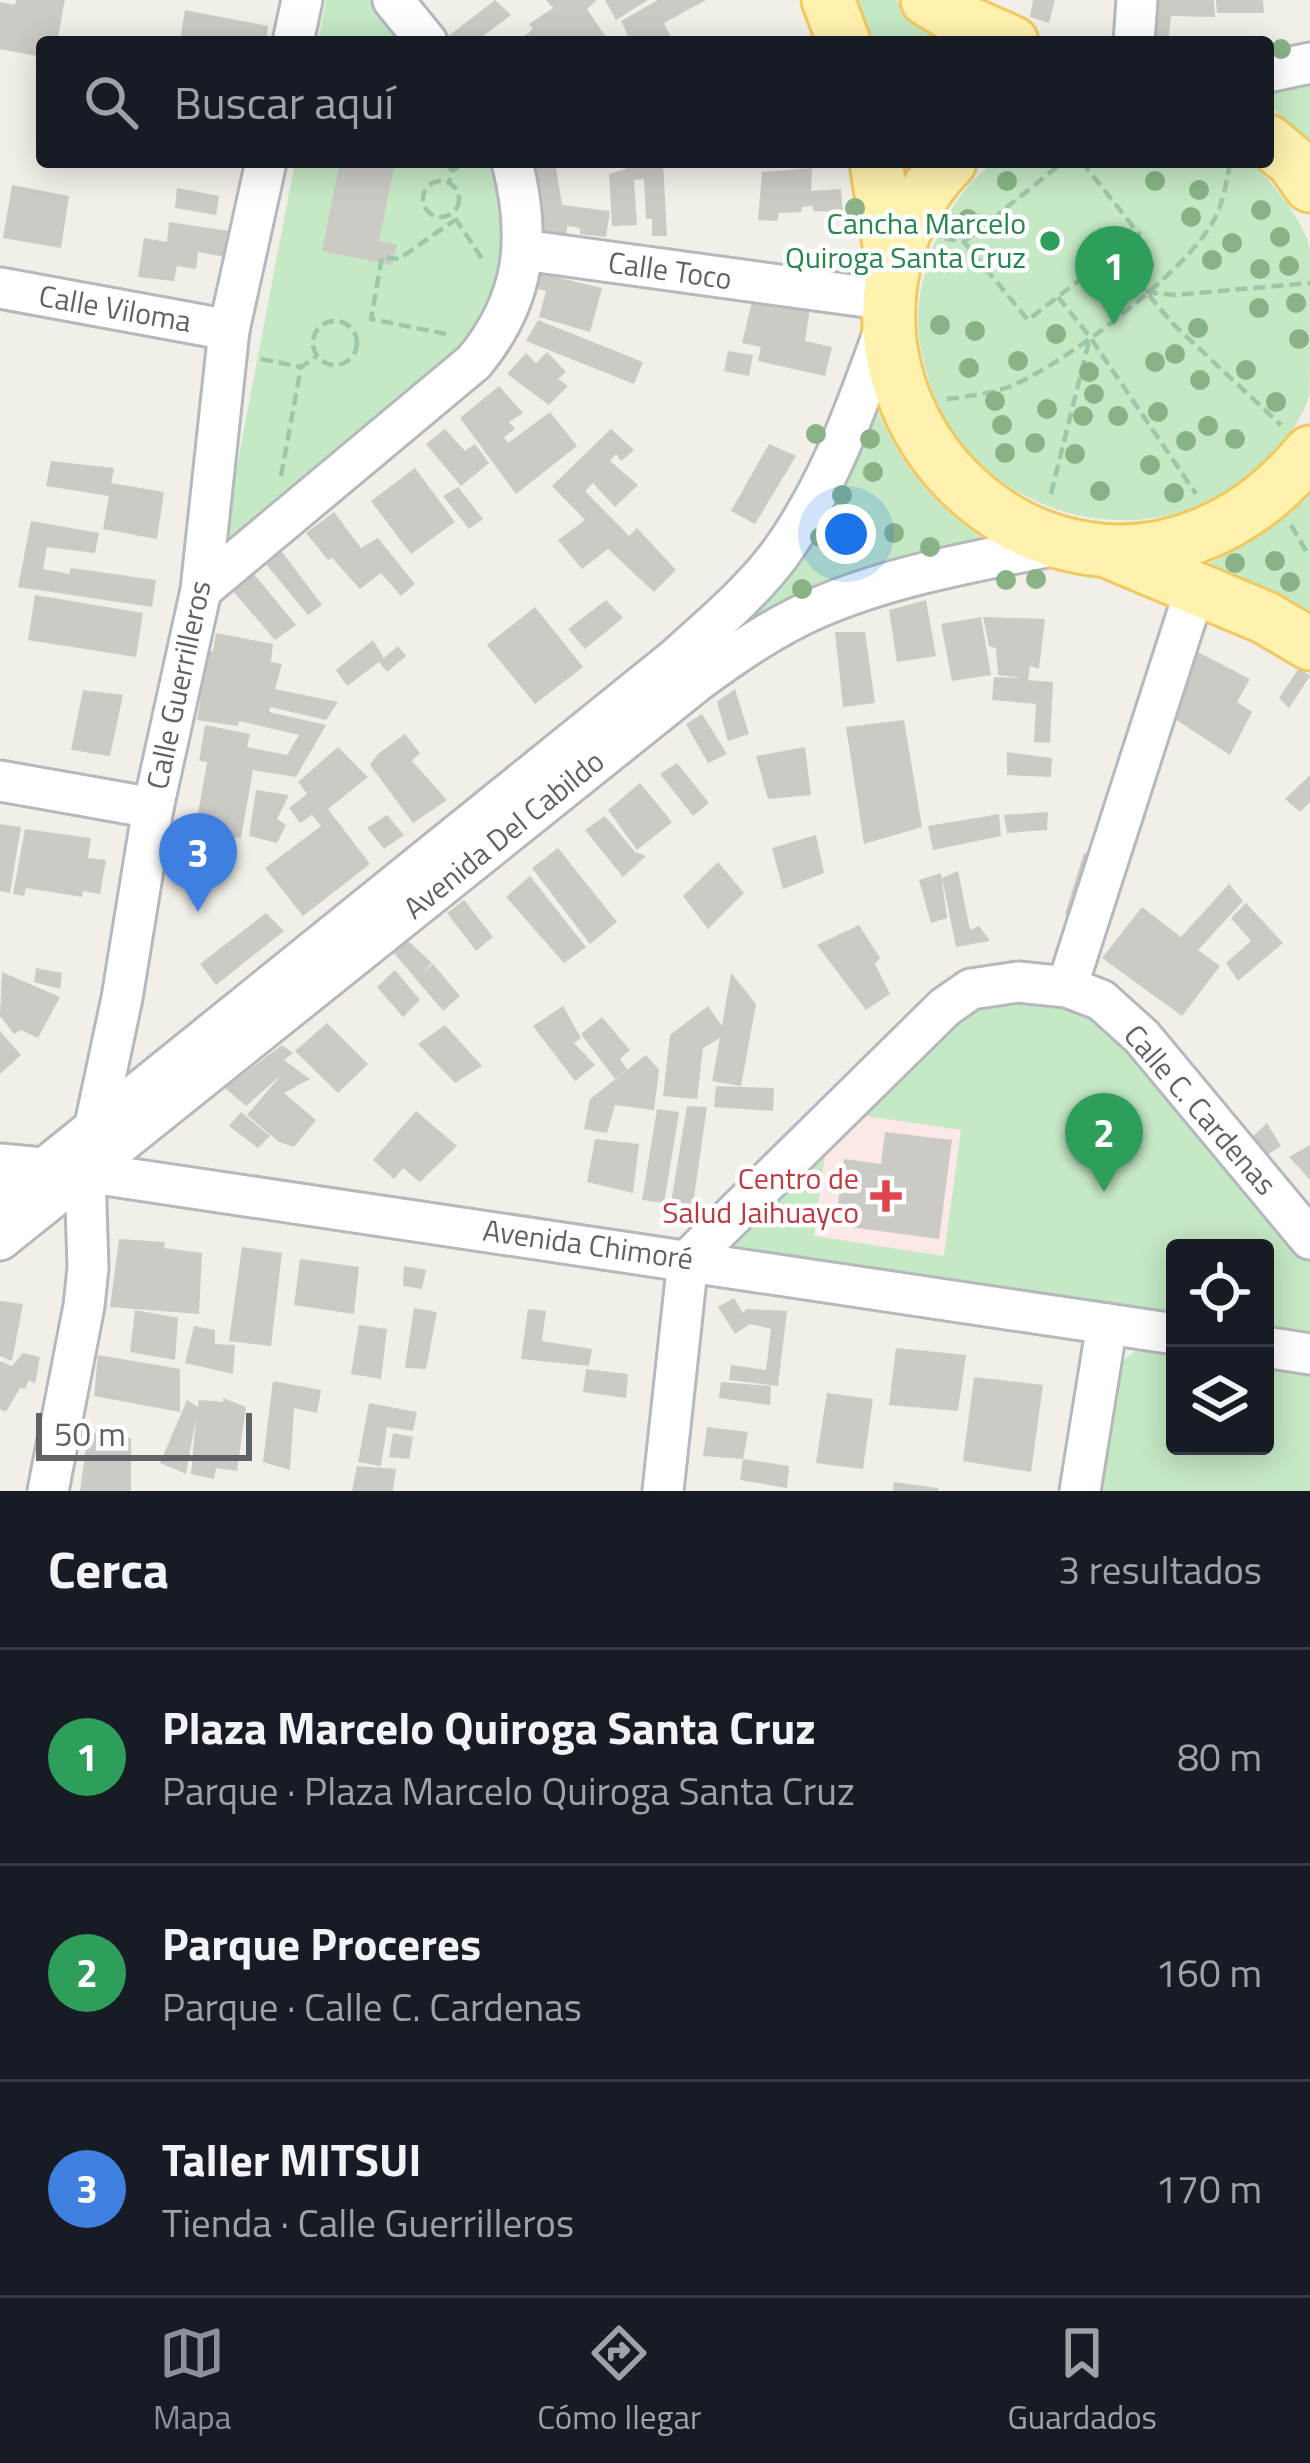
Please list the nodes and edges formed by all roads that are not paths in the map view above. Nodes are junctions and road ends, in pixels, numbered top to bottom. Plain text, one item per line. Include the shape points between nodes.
1 (302, 0) edge
2 (393, 0) edge
3 (828, 0) edge
4 (927, 0) edge
5 (1137, 0) edge
6 (294, 36) edge
7 (422, 36) edge
8 (842, 36) edge
9 (1000, 36) edge
10 (1135, 36) edge
11 (1310, 64) edge
12 (1274, 71) edge
13 (1274, 145) edge
14 (265, 168) edge
15 (514, 168) edge
16 (877, 168) edge
17 (946, 168) edge
18 (1310, 186) edge
19 (524, 250) junction
20 (0, 288) edge
21 (890, 297) junction
22 (236, 342) junction
23 (1297, 440) edge
24 (1073, 532) junction
25 (201, 590) junction
26 (1195, 590) junction
27 (1310, 644) edge
28 (0, 781) edge
29 (153, 808) junction
30 (1067, 987) junction
31 (97, 1125) junction
32 (0, 1164) edge
33 (44, 1169) junction
34 (85, 1172) junction
35 (0, 1204) edge
36 (1310, 1239) edge
37 (0, 1240) edge
38 (688, 1260) junction
39 (1107, 1324) junction
40 (1166, 1333) edge
41 (1274, 1348) edge
42 (1310, 1354) edge
43 (48, 1491) edge
44 (663, 1491) edge
45 (1080, 1491) edge

1 - 6 street
2 - 7 street
3 - 8 main road
4 - 9 main road
5 - 10 street
11 - 12 street
13 - 18 main road
14 - 22 street, Calle Guerrilleros
15 - 19 street
16 - 21 main road
17 - 21 main road via 909,222
19 - 21 street, Calle Toco
19 - 25 street via 513,301 473,362
20 - 22 street, Calle Viloma
21 - 24 main road via 901,395 938,462 996,514 1030,531
21 - 31 street, Avenida Del Cabildo via 843,440 814,500 778,557 731,608
22 - 25 street, Calle Guerrilleros
23 - 24 main road via 1282,484 1200,536 1152,548
24 - 26 main road
24 - 34 street, Avenida Del Cabildo via 879,586 750,644
25 - 29 street, Calle Guerrilleros
26 - 27 main road
26 - 30 street
28 - 29 street
29 - 31 street, Calle Guerrilleros
30 - 36 street, Calle C. Cardenas via 1101,1000 1142,1037
30 - 38 street, Calle C. Cardenas via 1018,982 958,998
31 - 33 street, Avenida Del Cabildo
31 - 34 street, Calle Guerrilleros
32 - 33 street, Avenida Chimoré
33 - 34 street, Avenida Chimoré
33 - 35 street, Avenida Del Cabildo
34 - 37 street, Avenida Del Cabildo
34 - 38 street, Avenida Chimoré
34 - 43 street, Calle Guerrilleros via 84,1306
38 - 39 street, Avenida Chimoré
38 - 44 street
39 - 40 street, Avenida Chimoré
39 - 45 street
41 - 42 street

